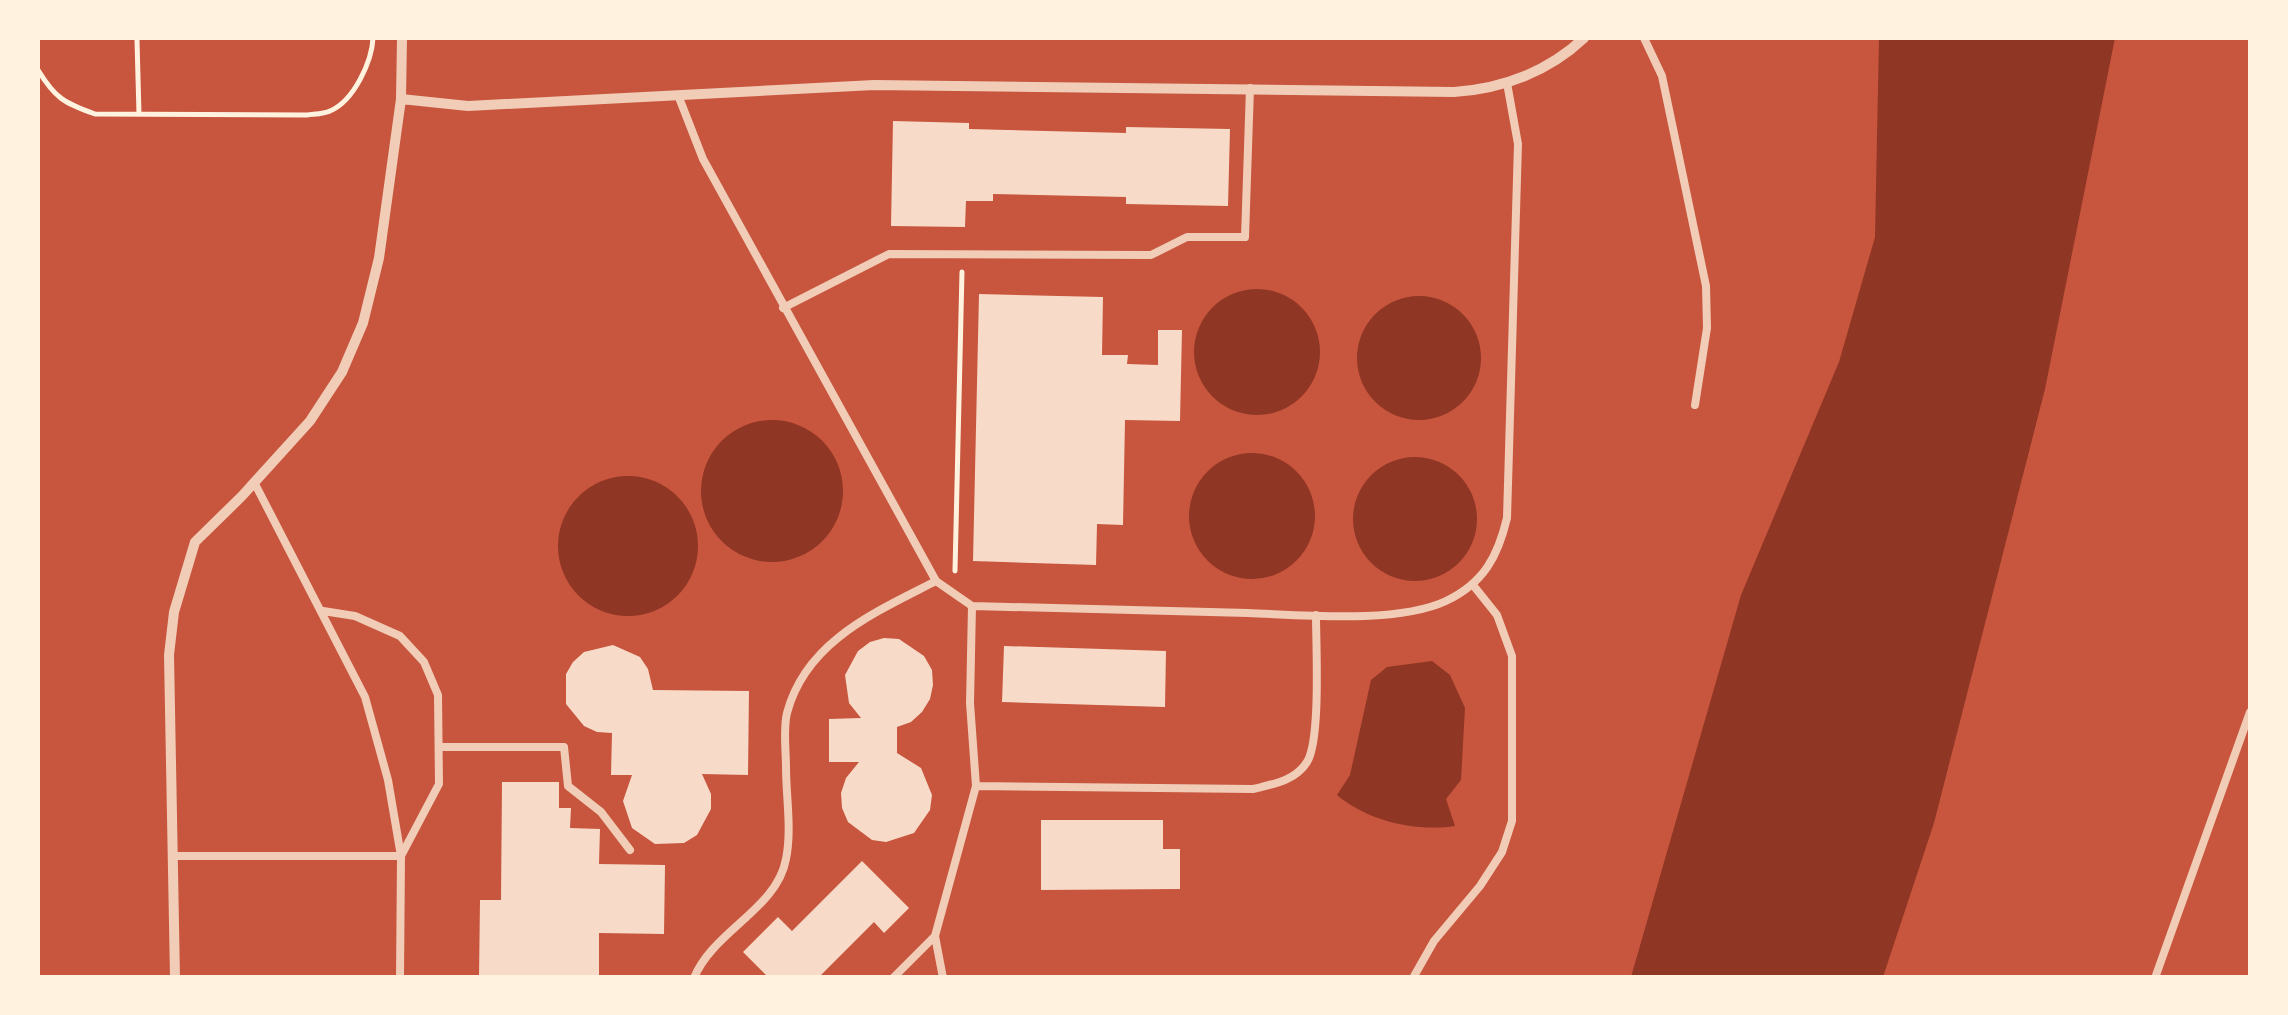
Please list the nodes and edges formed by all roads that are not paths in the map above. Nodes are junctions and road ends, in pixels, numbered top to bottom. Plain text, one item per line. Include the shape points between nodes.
1 (402, 38) edge
2 (1584, 38) edge
3 (1644, 38) edge
4 (1507, 83) junction
5 (1250, 88) junction
6 (678, 95) junction
7 (401, 98) junction
8 (783, 308) junction
9 (1695, 405) dead end
10 (254, 482) junction
11 (936, 580) junction
12 (1473, 585) junction
13 (972, 606) junction
14 (323, 611) junction
15 (1316, 615) junction
16 (2250, 712) edge
17 (439, 747) junction
18 (976, 786) junction
19 (630, 850) dead end
20 (172, 856) junction
21 (401, 856) junction
22 (935, 936) junction
23 (175, 978) edge
24 (400, 978) edge
25 (694, 978) edge
26 (893, 978) edge
27 (943, 978) edge
28 (1413, 978) edge
29 (2155, 978) edge

1 - 7 street
2 - 4 street via 1540,70
3 - 9 lane via 1662,76 1706,286
4 - 5 street via 1454,92
4 - 12 lane via 1518,144 1507,518 1498,553
5 - 6 street via 874,86
5 - 8 lane via 1246,237 1187,237 1151,255 889,254
6 - 7 street via 468,106
6 - 8 lane via 703,159
7 - 10 street via 363,323 310,421
8 - 11 lane
10 - 14 lane
10 - 20 street via 194,542 174,612
11 - 13 lane
11 - 25 lane via 824,647 800,680 786,716 786,859 776,884 706,954
12 - 15 lane via 1444,602 1402,613
12 - 28 lane via 1497,615 1512,656 1512,821 1502,852
13 - 15 lane
13 - 18 lane
14 - 17 lane via 355,616 400,636 424,662 438,695
14 - 21 lane via 365,697
15 - 18 lane via 1308,761 1287,780 1253,789
16 - 29 lane
17 - 19 lane via 564,747 568,786 602,812
17 - 21 lane via 440,784
18 - 22 lane
20 - 21 lane
20 - 23 street
21 - 24 lane
22 - 26 lane
22 - 27 lane

